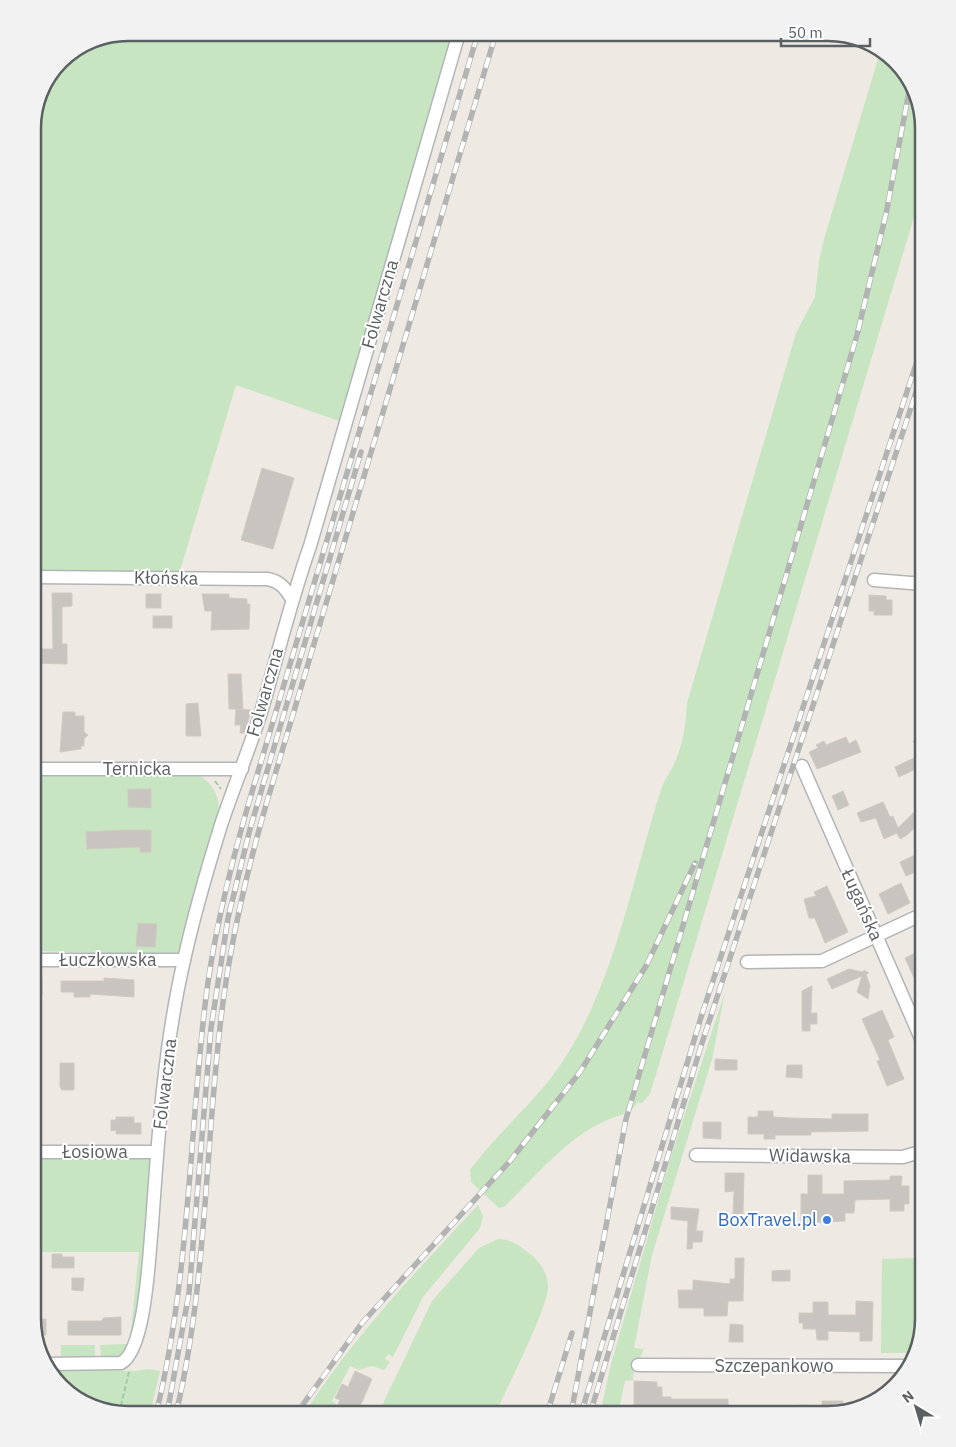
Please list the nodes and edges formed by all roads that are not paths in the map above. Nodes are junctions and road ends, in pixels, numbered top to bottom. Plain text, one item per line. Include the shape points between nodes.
1 (457, 41) edge
2 (41, 578) edge
3 (874, 580) dead end
4 (915, 583) edge
5 (292, 598) junction
6 (802, 766) dead end
7 (41, 769) edge
8 (242, 769) junction
9 (915, 918) edge
10 (876, 936) junction
11 (41, 960) edge
12 (184, 960) junction
13 (747, 962) dead end
14 (915, 1023) edge
15 (41, 1152) edge
16 (157, 1152) junction
17 (915, 1154) edge
18 (696, 1155) dead end
19 (54, 1364) edge
20 (638, 1365) dead end
21 (901, 1366) edge

1 - 5 street, Folwarczna via 310,546
2 - 5 street, Kłońska via 267,579 282,585
3 - 4 street
5 - 8 street, Folwarczna
6 - 10 street, Ługańska
7 - 8 street, Ternicka
8 - 12 street, Folwarczna
9 - 10 street
10 - 13 street via 822,960
10 - 14 street, Ługańska
11 - 12 street, Łuczkowska
12 - 16 street, Folwarczna via 171,1028
15 - 16 street, Łosiowa
16 - 19 street, Folwarczna via 149,1263 134,1349 125,1361 115,1364
17 - 18 street, Widawska via 903,1157
20 - 21 street, Szczepankowo

